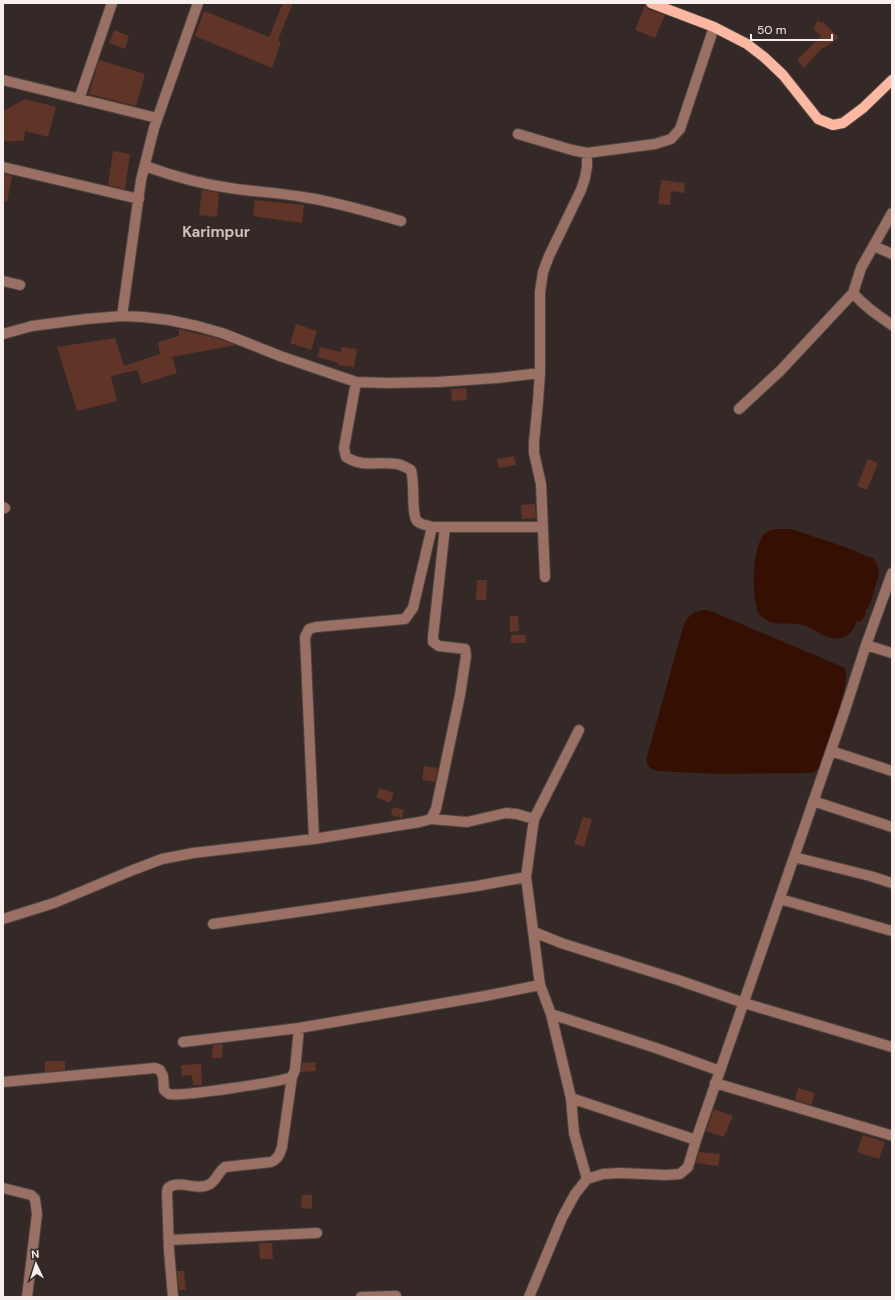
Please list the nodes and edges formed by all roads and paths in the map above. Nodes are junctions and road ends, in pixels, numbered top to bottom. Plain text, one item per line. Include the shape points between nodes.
1 (112, 3) edge
2 (198, 3) edge
3 (651, 3) edge
4 (714, 27) junction
5 (3, 80) edge
6 (891, 83) edge
7 (79, 99) junction
8 (157, 118) junction
9 (518, 134) dead end
10 (587, 153) junction
11 (145, 166) junction
12 (3, 167) edge
13 (138, 199) junction
14 (892, 213) edge
15 (401, 221) dead end
16 (874, 246) junction
17 (892, 254) edge
18 (3, 281) edge
19 (20, 284) dead end
20 (853, 293) junction
21 (122, 316) junction
22 (892, 325) edge
23 (3, 334) edge
24 (540, 373) junction
25 (356, 382) junction
26 (739, 410) dead end
27 (432, 527) junction
28 (445, 527) junction
29 (543, 527) junction
30 (892, 573) edge
31 (545, 577) dead end
32 (866, 645) junction
33 (892, 653) edge
34 (579, 730) dead end
35 (830, 751) junction
36 (892, 771) edge
37 (813, 802) junction
38 (431, 819) junction
39 (534, 819) junction
40 (892, 827) edge
41 (314, 839) junction
42 (794, 856) junction
43 (526, 877) junction
44 (892, 883) edge
45 (780, 899) junction
46 (3, 919) edge
47 (213, 924) dead end
48 (534, 932) junction
49 (892, 932) edge
50 (540, 985) junction
51 (744, 1003) junction
52 (551, 1014) junction
53 (299, 1028) junction
54 (183, 1042) dead end
55 (892, 1046) edge
56 (720, 1071) junction
57 (292, 1076) junction
58 (3, 1082) edge
59 (715, 1083) junction
60 (571, 1098) junction
61 (890, 1135) dead end
62 (696, 1140) junction
63 (587, 1178) junction
64 (3, 1188) edge
65 (317, 1233) dead end
66 (170, 1240) junction
67 (396, 1296) dead end
68 (27, 1297) edge
69 (173, 1297) edge
70 (362, 1297) edge
71 (529, 1297) edge

1 - 7 street
2 - 8 street
3 - 4 main road
4 - 6 main road via 764,56 783,74 818,119 832,125 843,123
4 - 10 street via 680,128 670,139 655,144
5 - 7 street
7 - 8 street
8 - 11 street
9 - 10 street
10 - 24 street via 587,166 581,190 558,236 544,272 540,292
11 - 13 street
11 - 15 street via 205,184 326,200
12 - 13 street
13 - 21 street
14 - 16 street
16 - 17 street
16 - 20 street via 861,268
18 - 19 street
20 - 22 street via 874,314
20 - 26 street via 780,371
21 - 23 street via 32,326
21 - 25 street via 169,320 222,333
24 - 25 street via 438,382
24 - 29 street via 534,448 541,484
25 - 27 street via 344,448 346,457 353,462 396,464 412,470 414,514 417,521
27 - 28 street
27 - 41 street via 413,608 405,619 316,627 309,629 305,637
28 - 29 street
28 - 38 street via 433,642 439,646 465,649 466,656 444,776
29 - 31 street
30 - 32 street
32 - 33 street
32 - 35 street
34 - 39 street
35 - 36 street
35 - 37 street
37 - 40 street
37 - 42 street
38 - 39 street via 467,822 506,813
38 - 41 street
39 - 43 street
41 - 46 street via 194,853 162,860 54,903
42 - 44 street
42 - 45 street
43 - 47 street
43 - 48 street
45 - 49 street
45 - 51 street
48 - 50 street
48 - 51 street
50 - 52 street
50 - 53 street
51 - 55 street
51 - 56 street
52 - 56 street
52 - 60 street
53 - 54 street
53 - 57 street via 295,1070
56 - 59 street
57 - 58 street via 278,1081 179,1094 169,1094 164,1090 163,1076 160,1070 154,1068
57 - 66 street via 280,1155 271,1162 225,1167 215,1180 205,1187 170,1186 167,1192
59 - 61 street
59 - 62 street
60 - 62 street
60 - 63 street via 574,1133
62 - 63 street via 688,1167 680,1174 620,1173
63 - 71 street via 562,1218
64 - 68 street via 30,1195 35,1199 37,1214
65 - 66 street
66 - 69 street
67 - 70 street

